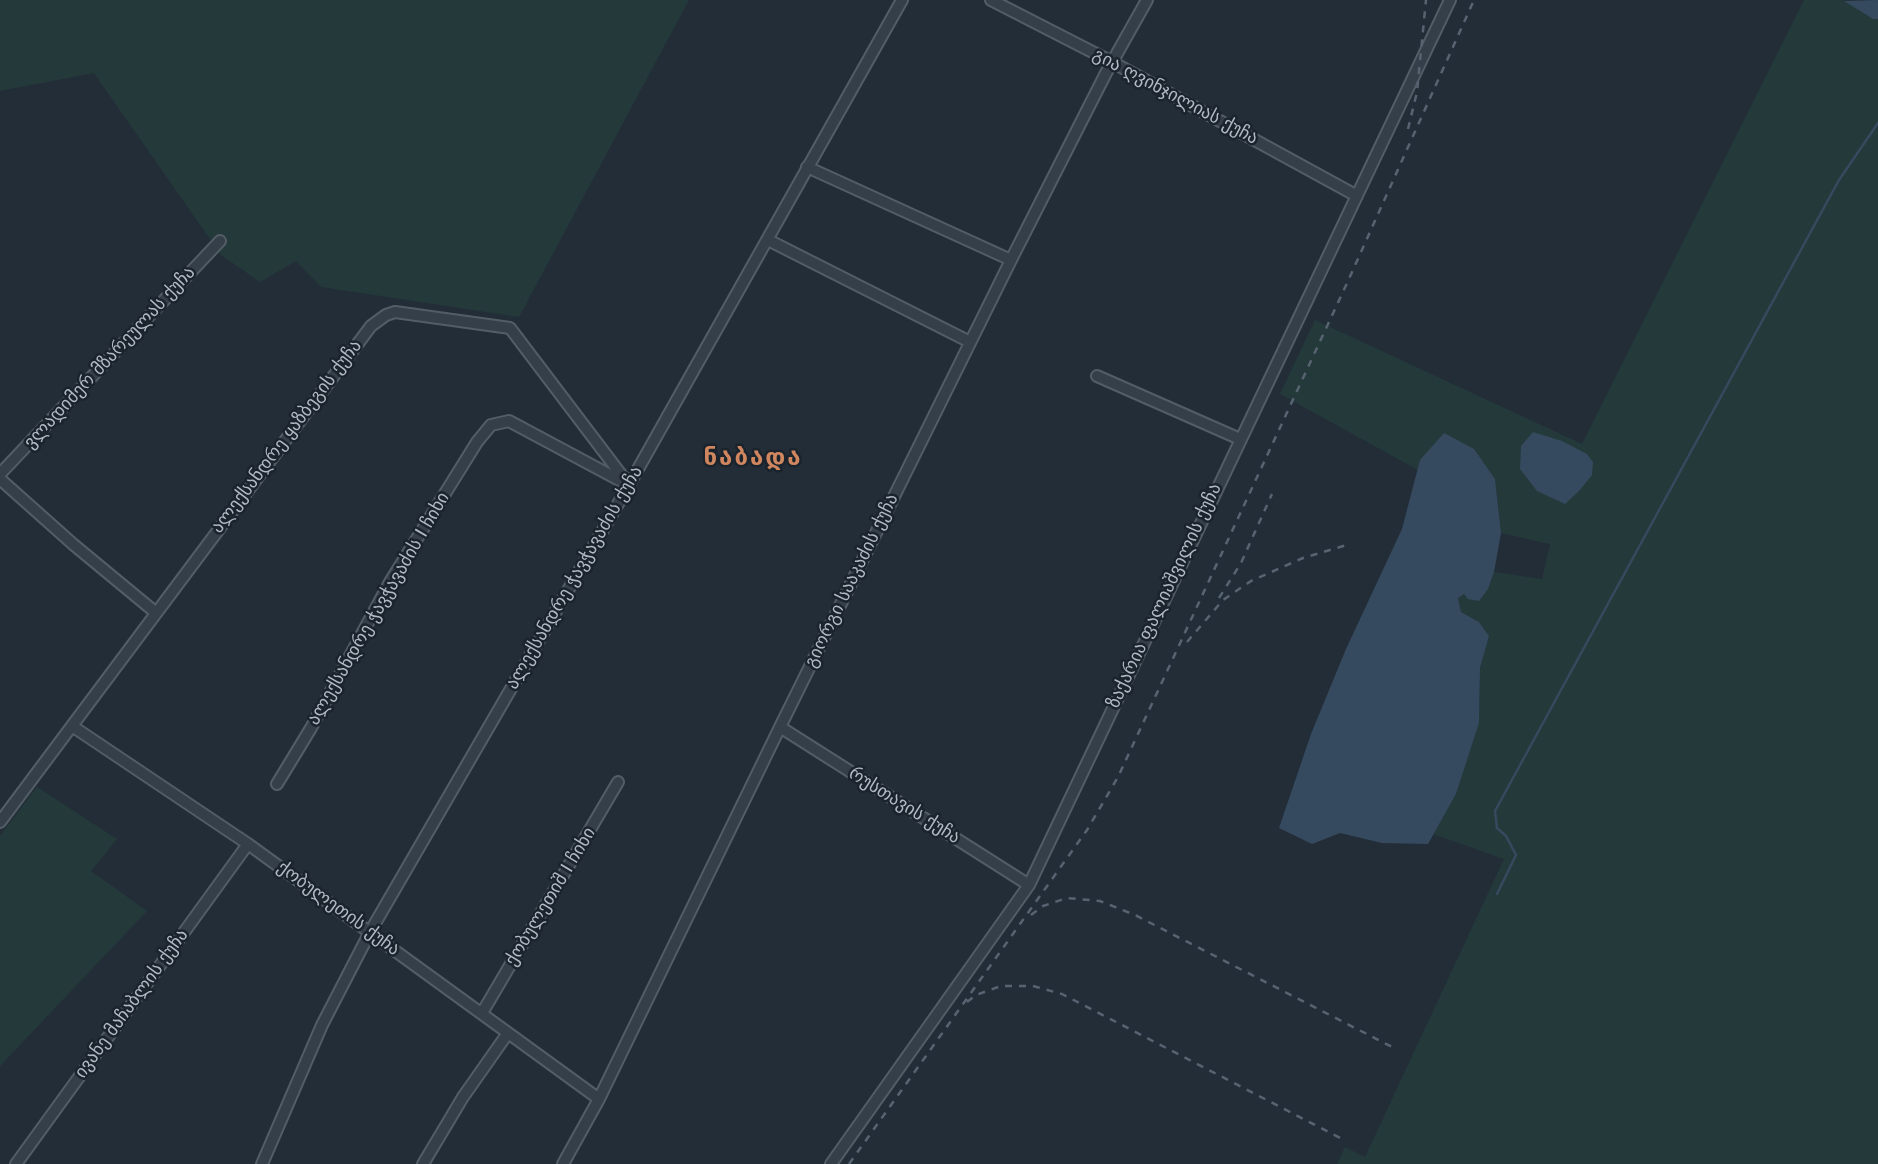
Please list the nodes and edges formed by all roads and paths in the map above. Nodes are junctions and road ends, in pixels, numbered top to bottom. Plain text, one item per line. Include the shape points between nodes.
1 (902, 0) edge
2 (991, 0) edge
3 (1147, 0) edge
4 (1450, 0) edge
5 (1112, 62) junction
6 (807, 167) junction
7 (1357, 196) junction
8 (768, 240) junction
9 (220, 241) dead end
10 (1011, 260) junction
11 (970, 342) junction
12 (1097, 376) dead end
13 (1240, 439) junction
14 (0, 476) edge
15 (629, 485) junction
16 (155, 612) junction
17 (72, 726) junction
18 (780, 727) junction
19 (618, 782) dead end
20 (277, 784) dead end
21 (0, 822) edge
22 (248, 844) junction
23 (1028, 885) junction
24 (370, 932) junction
25 (482, 1013) junction
26 (508, 1033) junction
27 (599, 1099) junction
28 (16, 1164) edge
29 (262, 1164) edge
30 (422, 1164) edge
31 (563, 1164) edge
32 (831, 1164) edge

1 - 6 street, ალექსანდრე ჭავჭავაძის ქუჩა
2 - 5 street, გია ღვინჯილიას ქუჩა
3 - 5 street, გიორგი სააკაძის ქუჩა
4 - 7 street, ზაქარია ფალიაშვილის ქუჩა
5 - 7 street, გია ღვინჯილიას ქუჩა
5 - 10 street, გიორგი სააკაძის ქუჩა
6 - 8 street, ალექსანდრე ჭავჭავაძის ქუჩა
6 - 10 street
7 - 13 street, ზაქარია ფალიაშვილის ქუჩა
8 - 11 street
8 - 15 street, ალექსანდრე ჭავჭავაძის ქუჩა
9 - 14 street, ვლადიმერ მზარეულას ქუჩა
10 - 11 street, გიორგი სააკაძის ქუჩა
11 - 18 street, გიორგი სააკაძის ქუჩა
12 - 13 street
13 - 23 street, ზაქარია ფალიაშვილის ქუჩა
14 - 16 street
15 - 16 street, ალექსანდრე ყაზბეგის ქუჩა via 510,328 395,312 371,326
15 - 20 street, ალექსანდრე ჭავჭავაძის I ჩიხი via 509,421 491,425 390,582
15 - 24 street, ალექსანდრე ჭავჭავაძის ქუჩა
16 - 17 street, ალექსანდრე ყაზბეგის ქუჩა
17 - 21 street, ალექსანდრე ყაზბეგის ქუჩა
17 - 22 street, ქობულეთის ქუჩა
18 - 23 street, რუსთავის ქუჩა
18 - 27 street, გიორგი სააკაძის ქუჩა
19 - 25 street, ქობულეთიშ I ჩიხი
22 - 24 street, ქობულეთის ქუჩა
22 - 28 street, ივანე მაჩაბლის ქუჩა
23 - 32 street, ზაქარია ფალიაშვილის ქუჩა
24 - 25 street, ქობულეთის ქუჩა
24 - 29 street, ალექსანდრე ჭავჭავაძის ქუჩა via 322,1025
25 - 26 street, ქობულეთის ქუჩა
26 - 27 street, ქობულეთის ქუჩა
26 - 30 street
27 - 31 street, გიორგი სააკაძის ქუჩა

